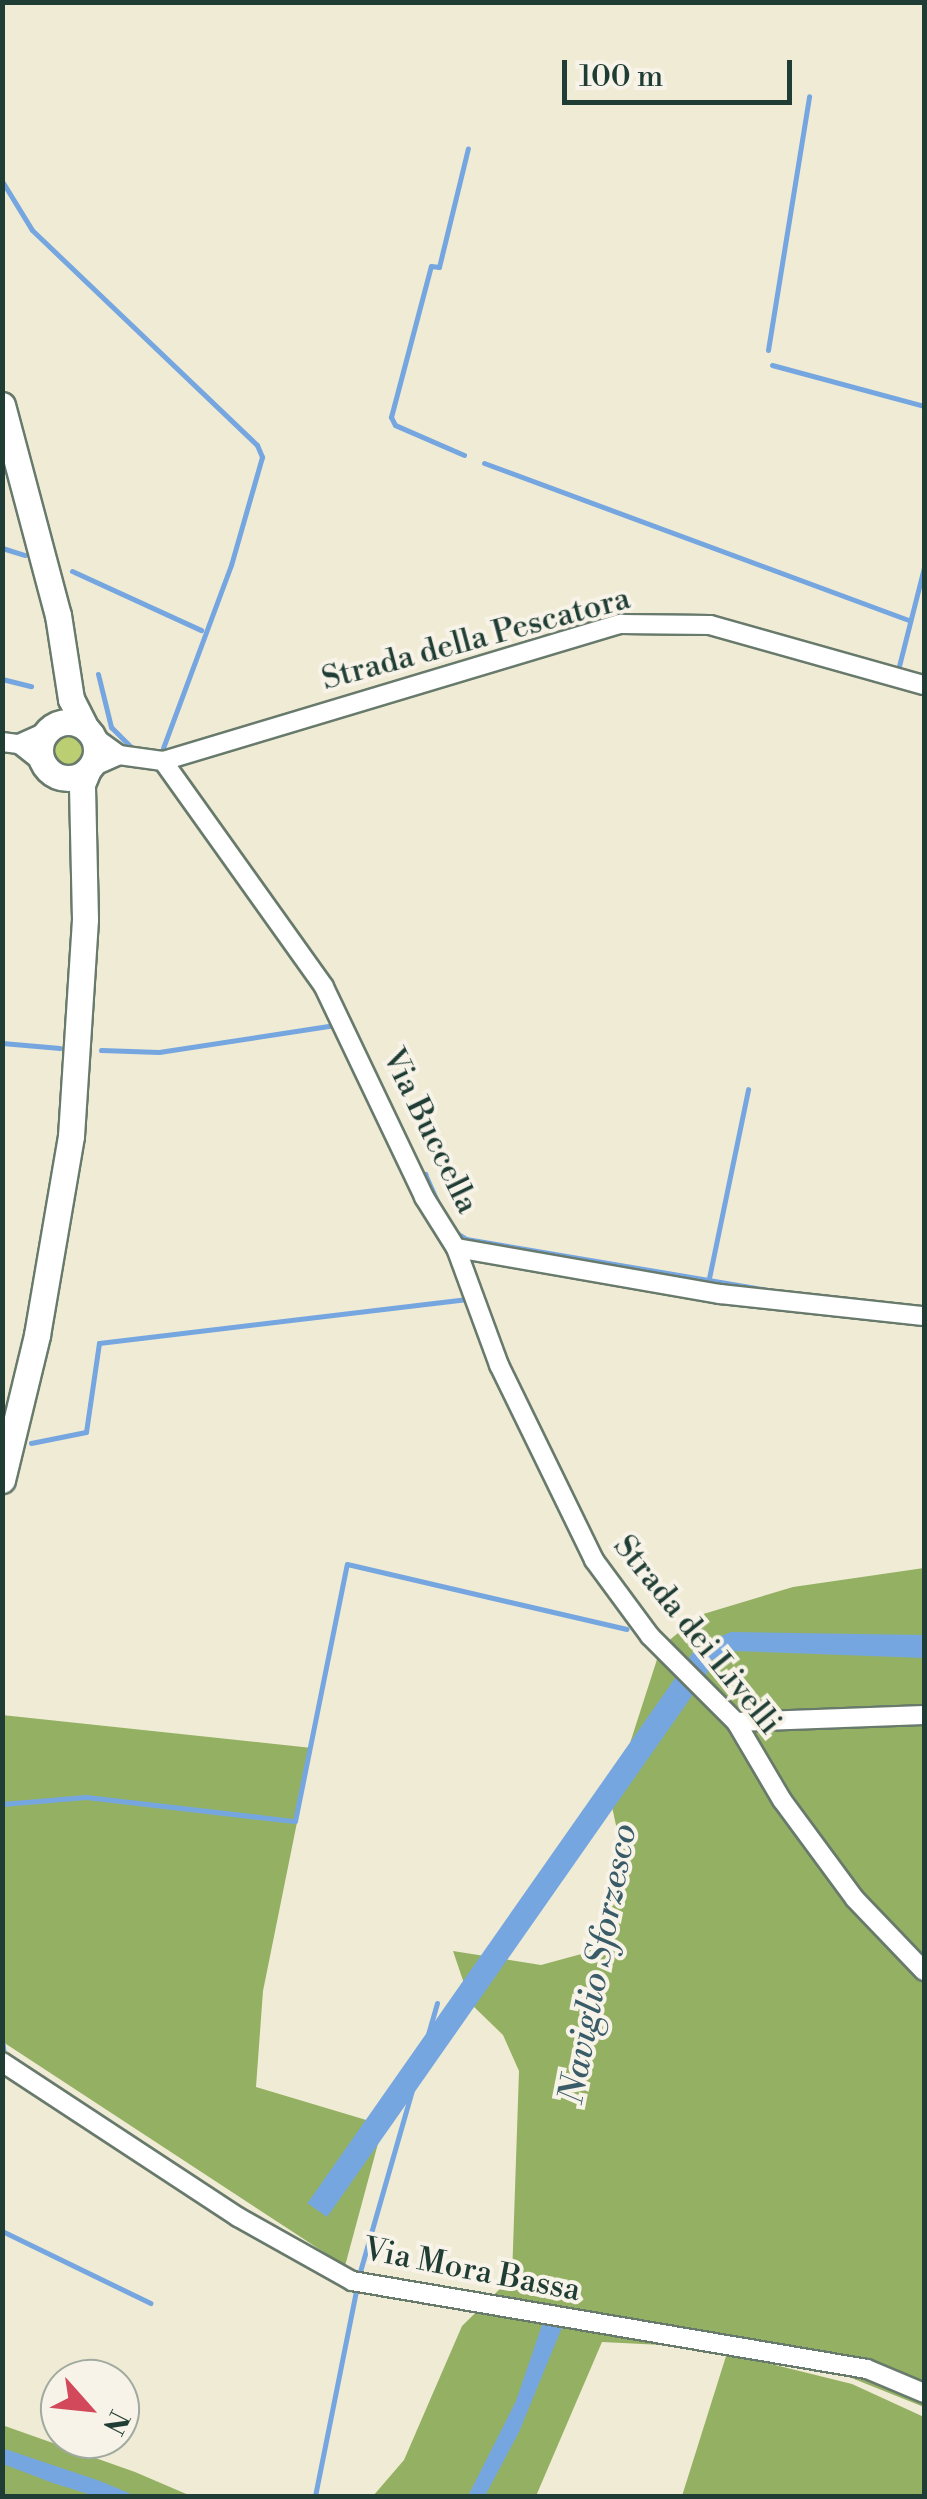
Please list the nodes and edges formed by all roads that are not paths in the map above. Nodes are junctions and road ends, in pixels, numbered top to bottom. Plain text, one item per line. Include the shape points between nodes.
1 (2, 405) edge
2 (42, 572) junction
3 (924, 685) edge
4 (50, 728) junction
5 (89, 732) junction
6 (11, 743) edge
7 (118, 755) junction
8 (163, 761) junction
9 (89, 769) junction
10 (52, 770) junction
11 (79, 951) junction
12 (456, 1248) junction
13 (924, 1316) edge
14 (2, 1480) edge
15 (924, 1714) edge
16 (736, 1722) junction
17 (924, 1970) edge
18 (6, 2063) edge
19 (924, 2393) edge

1 - 2 main road
2 - 4 main road
2 - 5 main road via 58,615 71,699
3 - 8 street, Strada della Pescatora via 710,625 621,624
4 - 5 main road
4 - 6 street
4 - 10 main road
5 - 7 street
5 - 9 main road
6 - 10 street
7 - 8 street
7 - 9 street
8 - 12 street, Via Buccella via 324,987
9 - 10 main road
9 - 11 main road via 82,784 86,920
10 - 11 main road
11 - 14 main road via 62,1206
12 - 13 street, Via Buccella via 720,1294
12 - 16 street, Strada dei Livelli via 500,1365 594,1560 682,1669
15 - 16 street
16 - 17 street, Strada dei Livelli via 782,1800 855,1899
18 - 19 street, Via Mora Bassa via 238,2217 359,2283 867,2369

